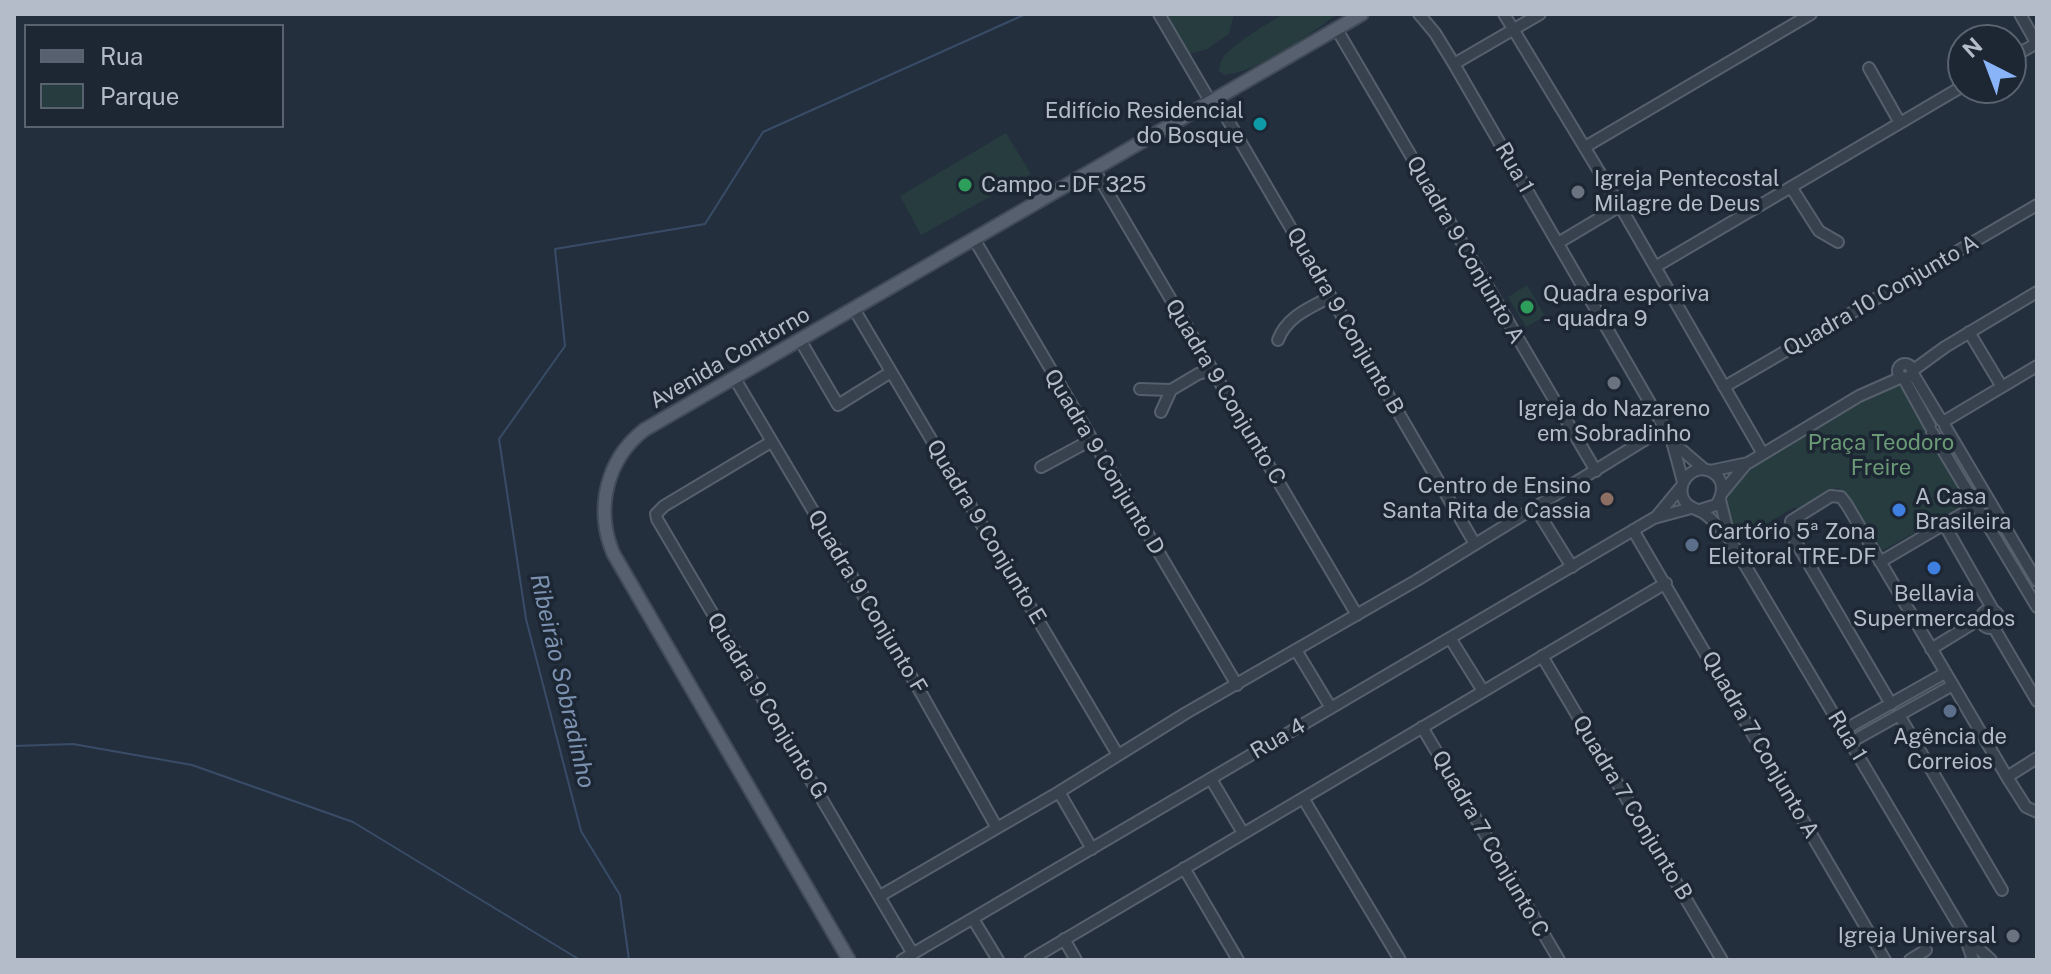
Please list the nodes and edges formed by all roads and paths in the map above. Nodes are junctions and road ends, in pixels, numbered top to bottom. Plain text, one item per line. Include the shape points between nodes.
1 (1159, 14) edge
2 (1362, 14) edge
3 (1419, 14) edge
4 (1432, 14) edge
5 (1504, 14) edge
6 (1540, 14) edge
7 (1811, 14) edge
8 (2020, 14) edge
9 (1336, 28) junction
10 (1514, 30) junction
11 (1435, 33) junction
12 (2037, 43) edge
13 (1454, 64) junction
14 (1869, 68) dead end
15 (1947, 95) edge
16 (1212, 100) junction
17 (1900, 123) junction
18 (1585, 147) junction
19 (1094, 169) junction
20 (1791, 187) junction
21 (2037, 205) edge
22 (1620, 206) junction
23 (974, 239) junction
24 (1838, 242) dead end
25 (1558, 243) junction
26 (1655, 267) junction
27 (2037, 292) edge
28 (1330, 297) junction
29 (854, 309) junction
30 (1969, 332) junction
31 (800, 340) junction
32 (1278, 340) dead end
33 (2037, 366) edge
34 (1212, 370) junction
35 (891, 372) junction
36 (1906, 372) junction
37 (735, 379) junction
38 (1724, 387) junction
39 (2002, 387) junction
40 (1140, 389) dead end
41 (1171, 390) junction
42 (1161, 412) dead end
43 (1943, 423) junction
44 (1664, 428) junction
45 (1931, 429) junction
46 (1091, 440) junction
47 (1672, 441) junction
48 (771, 442) junction
49 (1763, 454) junction
50 (1748, 463) junction
51 (1041, 467) dead end
52 (1707, 470) junction
53 (1596, 471) junction
54 (1682, 484) junction
55 (1721, 496) junction
56 (1977, 505) junction
57 (1536, 509) junction
58 (1696, 509) junction
59 (1654, 518) junction
60 (1944, 524) junction
61 (1633, 530) junction
62 (1729, 538) junction
63 (1475, 544) junction
64 (2022, 555) junction
65 (1880, 562) junction
66 (2010, 562) junction
67 (1572, 567) junction
68 (2030, 568) junction
69 (2018, 576) junction
70 (2037, 581) edge
71 (1666, 583) junction
72 (2037, 607) edge
73 (1993, 610) junction
74 (1357, 615) junction
75 (1980, 619) junction
76 (1994, 628) junction
77 (1450, 638) junction
78 (1931, 649) junction
79 (1296, 650) junction
80 (1542, 656) junction
81 (1945, 673) junction
82 (1929, 682) junction
83 (1237, 685) junction
84 (1953, 685) junction
85 (1483, 691) junction
86 (1936, 694) junction
87 (2037, 701) edge
88 (1891, 704) junction
89 (1331, 708) junction
90 (1899, 715) junction
91 (1870, 716) junction
92 (1422, 727) junction
93 (1877, 728) junction
94 (1844, 730) junction
95 (1851, 742) junction
96 (1118, 755) junction
97 (2037, 758) edge
98 (2007, 777) junction
99 (1211, 779) junction
100 (1059, 792) junction
101 (1303, 798) junction
102 (2037, 812) edge
103 (997, 828) junction
104 (1243, 833) junction
105 (1092, 849) junction
106 (1184, 868) junction
107 (2002, 890) dead end
108 (880, 896) junction
109 (973, 919) junction
110 (1964, 934) junction
111 (1064, 939) junction
112 (1926, 950) dead end
113 (913, 954) junction
114 (850, 960) edge
115 (902, 960) edge
116 (998, 960) edge
117 (1030, 960) edge
118 (1076, 960) edge
119 (1238, 960) edge
120 (1400, 960) edge
121 (1559, 960) edge
122 (1722, 960) edge
123 (1885, 960) edge
124 (1910, 960) edge
125 (1973, 960) edge
126 (1991, 960) edge

1 - 16 street, Quadra 9 Conjunto B
2 - 9 main road, Avenida Contorno
3 - 11 street, Rua 1
4 - 11 street, Rua 1
5 - 10 street
6 - 10 street
7 - 18 street
8 - 12 street
9 - 16 main road, Avenida Contorno
9 - 53 street, Quadra 9 Conjunto A
10 - 13 street
10 - 18 street
11 - 13 street, Rua 1
13 - 25 street, Rua 1
14 - 17 street
15 - 17 street
16 - 19 main road, Avenida Contorno
16 - 28 street, Quadra 9 Conjunto B
17 - 20 street
18 - 22 street
19 - 23 main road, Avenida Contorno
19 - 34 street, Quadra 9 Conjunto C
20 - 24 street via 1819,231
20 - 26 street
21 - 38 street, Quadra 10 Conjunto A
22 - 25 street
22 - 26 street
23 - 29 main road, Avenida Contorno
23 - 46 street, Quadra 9 Conjunto D
25 - 44 street, Rua 1
26 - 38 street
27 - 30 street
28 - 32 street via 1292,319
28 - 63 street, Quadra 9 Conjunto B
29 - 31 main road, Avenida Contorno
29 - 35 street, Quadra 9 Conjunto E
30 - 36 street
30 - 39 street
31 - 35 street via 838,405
31 - 37 main road, Avenida Contorno
33 - 39 street
34 - 41 street
34 - 74 street, Quadra 9 Conjunto C
35 - 96 street, Quadra 9 Conjunto E
36 - 43 street
36 - 45 street
36 - 49 street
37 - 48 street, Quadra 9 Conjunto F
37 - 114 main road, Avenida Contorno via 644,430 623,450 608,480 606,532 621,570
38 - 49 street
39 - 43 street
40 - 41 street
41 - 42 street
43 - 45 street via 1934,420
43 - 64 street
44 - 47 street, Rua 1
44 - 53 street
45 - 56 street
46 - 51 street
46 - 83 street, Quadra 9 Conjunto D
47 - 52 street
47 - 54 street
48 - 103 street, Quadra 9 Conjunto F
48 - 108 street, Quadra 9 Conjunto G via 656,514
49 - 50 street
50 - 52 street
50 - 55 street
52 - 54 street via 1691,472
52 - 55 street via 1720,480
53 - 57 street
54 - 58 street via 1683,499
54 - 59 street
55 - 58 street via 1711,508
55 - 62 street
56 - 60 street
56 - 66 street
57 - 63 street
57 - 67 street
58 - 59 street
58 - 62 street
59 - 61 street, Rua 4
60 - 65 street
60 - 73 street
61 - 67 street, Rua 4
61 - 71 street, Quadra 7 Conjunto A
62 - 94 street, Rua 1
63 - 74 street
64 - 66 street
64 - 68 street
65 - 78 street
65 - 88 street via 1841,497 1831,496 1791,521 1790,532
66 - 69 street
67 - 77 street, Rua 4
68 - 69 street via 2027,575
68 - 70 street
69 - 72 street
71 - 80 street
71 - 123 street, Quadra 7 Conjunto A
73 - 75 street
73 - 76 street via 1999,620
74 - 79 street
75 - 76 street via 1983,626
75 - 78 street
76 - 87 street
77 - 85 street
77 - 89 street, Rua 4
78 - 81 street
79 - 83 street
79 - 89 street
80 - 85 street
80 - 122 street, Quadra 7 Conjunto B
81 - 82 street
81 - 84 street
82 - 86 street
82 - 88 street
83 - 96 street
84 - 86 street
84 - 98 street
85 - 92 street
86 - 90 street
88 - 91 street
89 - 99 street, Rua 4
90 - 93 street
90 - 107 street
91 - 93 street
91 - 94 street
92 - 101 street
92 - 121 street, Quadra 7 Conjunto C
93 - 95 street
94 - 95 street, Rua 1
95 - 110 street, Rua 1
96 - 100 street
97 - 98 street
98 - 102 street via 2026,807
99 - 104 street
99 - 105 street, Rua 4
100 - 103 street
100 - 105 street
101 - 104 street
101 - 120 street
103 - 108 street
104 - 106 street
105 - 109 street, Rua 4
106 - 111 street
106 - 119 street
108 - 113 street, Quadra 9 Conjunto G
109 - 113 street, Rua 4
109 - 116 street
110 - 125 street
110 - 126 street
111 - 117 street
111 - 118 street
112 - 124 street
113 - 115 street, Rua 4

